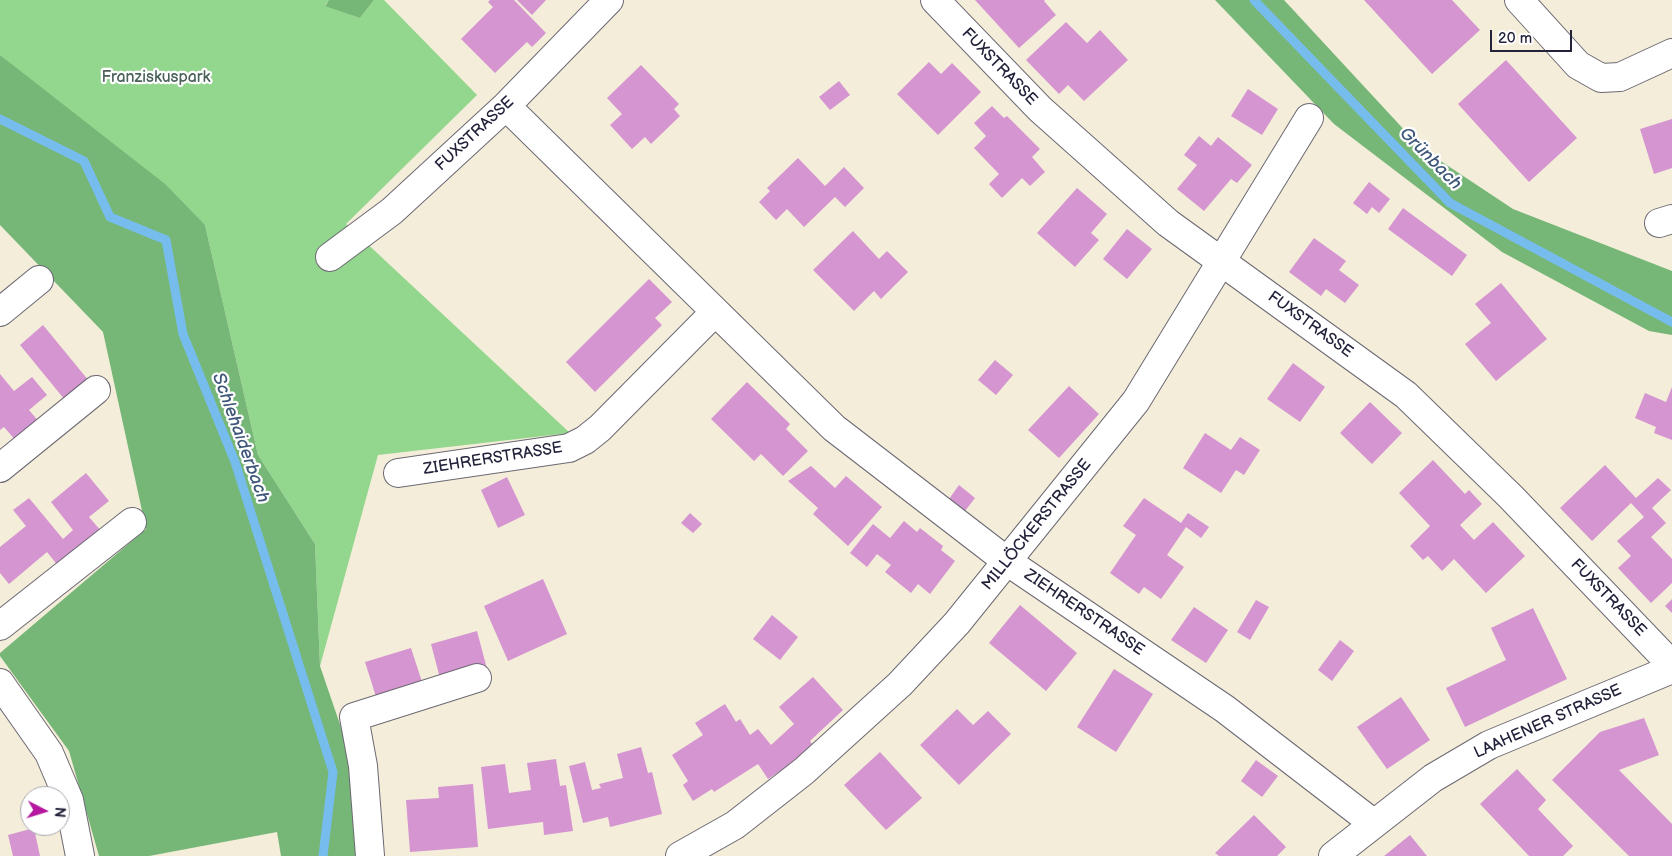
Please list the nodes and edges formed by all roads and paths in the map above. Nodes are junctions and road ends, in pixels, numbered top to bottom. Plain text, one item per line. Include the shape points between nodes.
1 (609, 0) edge
2 (935, 0) edge
3 (1519, 0) edge
4 (1672, 53) edge
5 (506, 106) junction
6 (1309, 118) dead end
7 (330, 257) dead end
8 (1221, 261) junction
9 (39, 280) dead end
10 (0, 312) edge
11 (714, 313) junction
12 (96, 390) dead end
13 (0, 468) edge
14 (398, 473) dead end
15 (132, 522) dead end
16 (1008, 562) junction
17 (0, 626) edge
18 (1672, 665) edge
19 (1672, 669) edge
20 (477, 678) dead end
21 (0, 683) edge
22 (1373, 823) junction
23 (80, 856) edge
24 (370, 856) edge
25 (680, 856) edge
26 (1333, 856) edge

1 - 5 street, FUXSTRASSE
2 - 8 street, FUXSTRASSE via 1040,110 1168,223
3 - 4 street via 1578,65 1601,78 1620,77
5 - 7 street, FUXSTRASSE via 392,211
5 - 11 street, ZIEHRERSTRASSE
6 - 8 street, MILLÖCKERSTRASSE
8 - 16 street, MILLÖCKERSTRASSE via 1136,401
8 - 18 street, FUXSTRASSE via 1406,395 1511,497
9 - 10 street
11 - 14 street, ZIEHRERSTRASSE via 585,440 568,448
11 - 16 street, ZIEHRERSTRASSE via 834,428
12 - 13 street
15 - 17 street
16 - 22 street, ZIEHRERSTRASSE via 1225,709
16 - 25 street, MILLÖCKERSTRASSE via 900,684 804,771 735,825
19 - 22 street, LAAHENER STRASSE via 1489,745 1433,778
20 - 24 street via 354,717 363,766
21 - 23 street via 49,753 69,800
22 - 26 street, LAAHENER STRASSE

